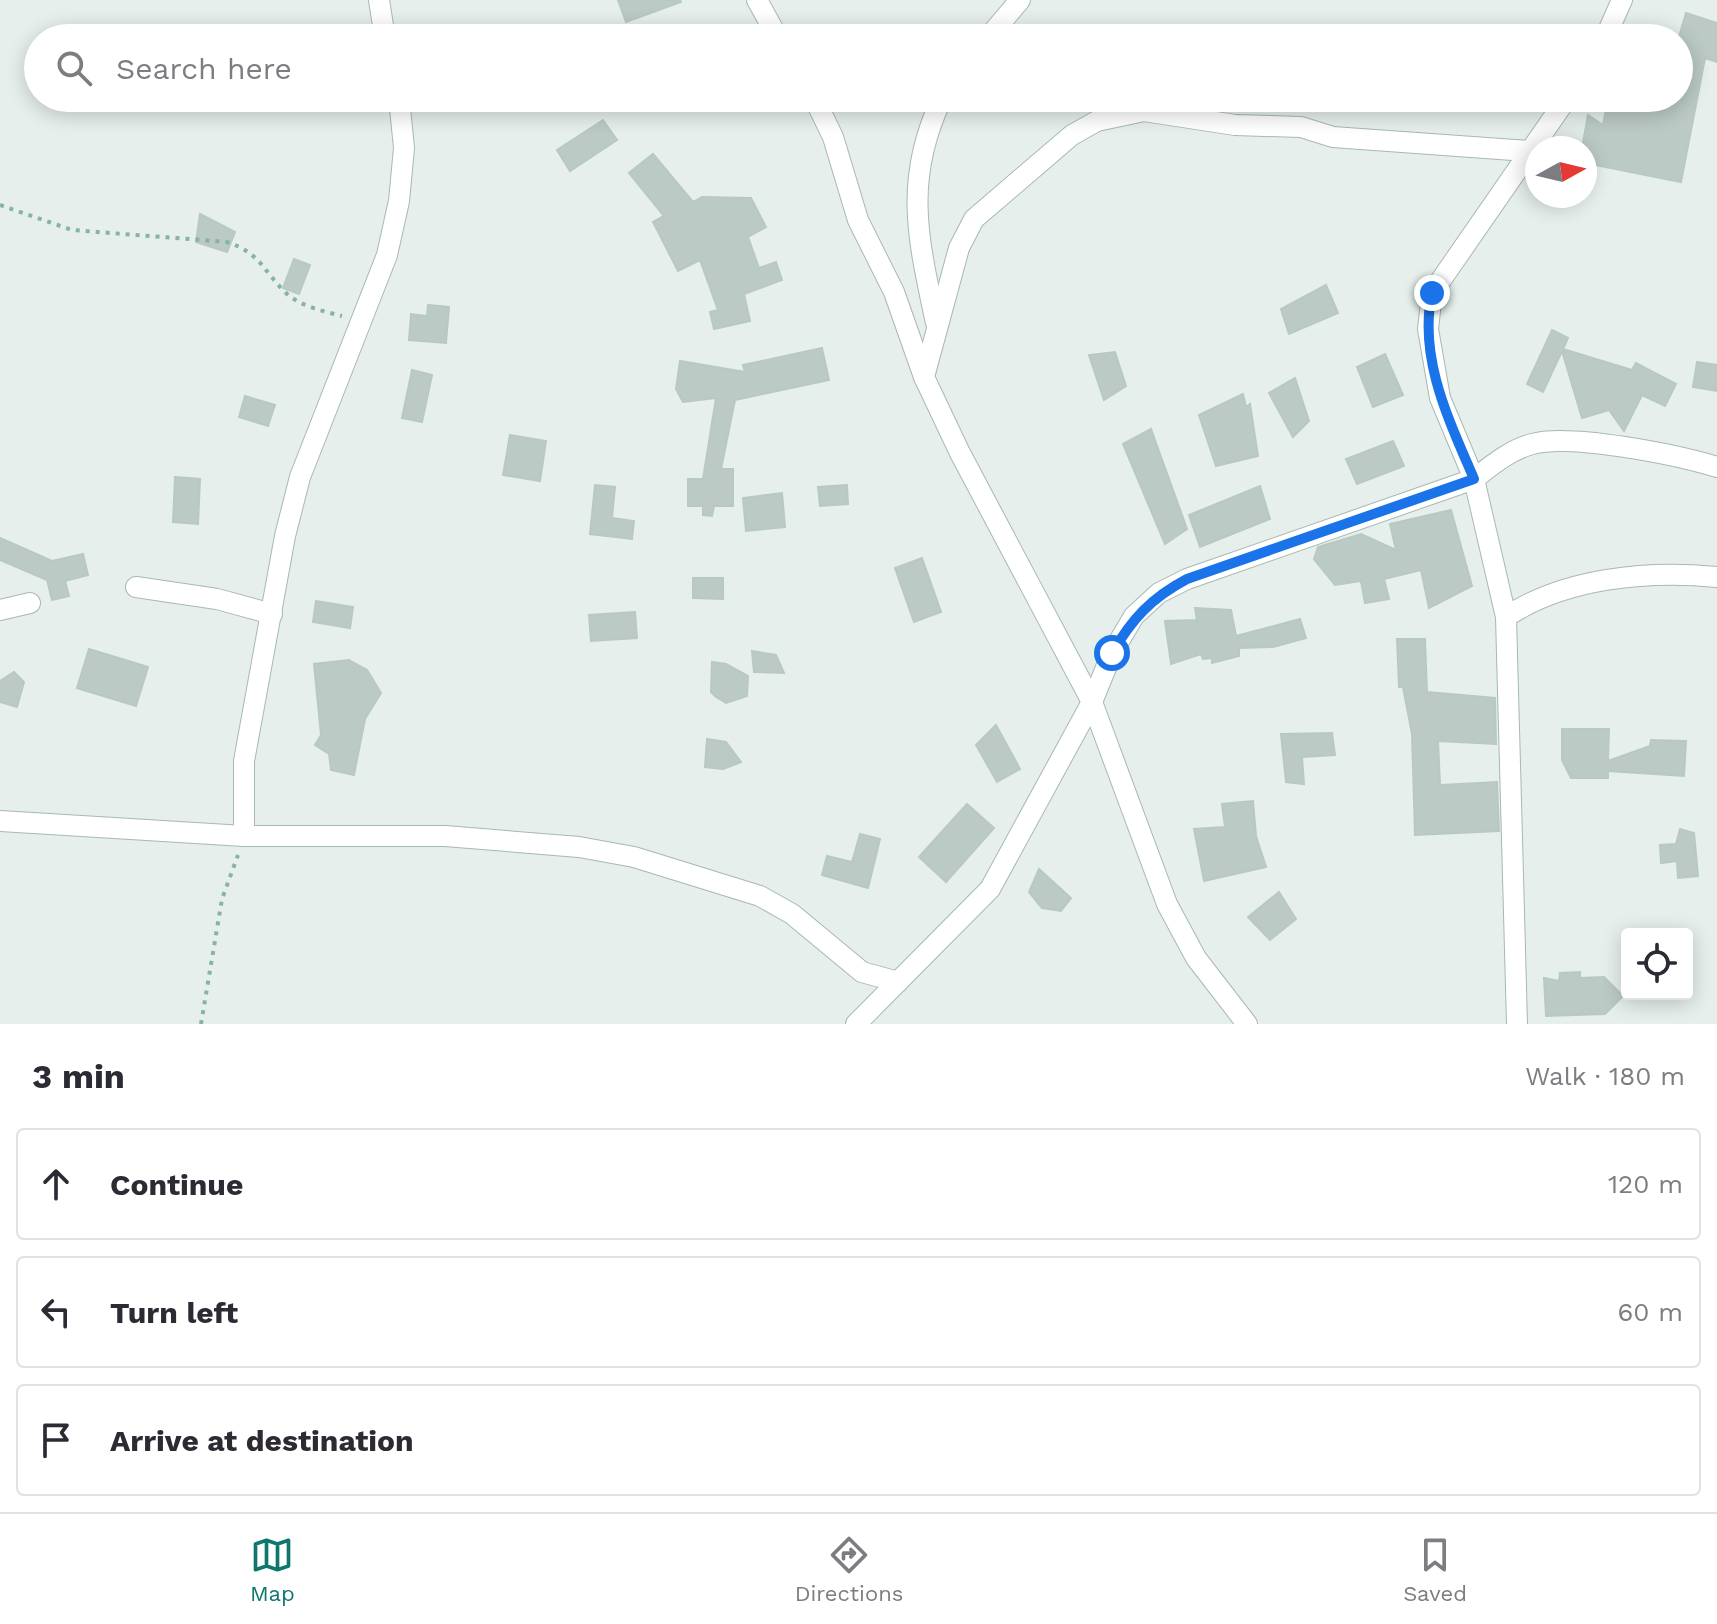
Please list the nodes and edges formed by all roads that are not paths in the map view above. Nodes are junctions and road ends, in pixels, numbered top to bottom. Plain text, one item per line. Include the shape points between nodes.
1 (379, 0) edge
2 (757, 0) edge
3 (997, 0) edge
4 (1020, 0) edge
5 (1619, 2) edge
6 (383, 24) edge
7 (770, 24) edge
8 (992, 24) edge
9 (1000, 24) edge
10 (1610, 24) edge
11 (400, 112) edge
12 (821, 112) edge
13 (937, 112) edge
14 (1139, 112) edge
15 (1150, 112) edge
16 (1557, 112) edge
17 (1539, 136) edge
18 (1525, 151) edge
19 (1525, 155) edge
20 (937, 329) junction
21 (924, 377) junction
22 (1717, 467) edge
23 (1474, 479) junction
24 (1717, 577) edge
25 (136, 587) dead end
26 (30, 603) dead end
27 (0, 610) edge
28 (272, 614) junction
29 (1506, 617) junction
30 (1092, 702) junction
31 (0, 821) edge
32 (244, 836) junction
33 (898, 982) junction
34 (856, 1024) edge
35 (1247, 1024) edge
36 (1517, 1024) edge

1 - 6 street
2 - 7 street
3 - 8 street
4 - 9 street
5 - 10 street
11 - 28 street via 404,148 387,255 300,477
12 - 21 street via 858,220 894,292
13 - 20 street via 918,163 916,193 918,236
14 - 20 street via 1097,121 1072,135 974,219 959,248
15 - 18 street via 1235,125 1301,127 1333,137
16 - 17 street
19 - 23 street via 1432,293 1429,308 1440,398
20 - 21 street
21 - 30 street
22 - 23 street via 1660,451 1535,443 1513,450
23 - 29 street
23 - 30 street via 1159,593 1134,616
24 - 29 street via 1595,582 1534,598
25 - 28 street via 217,599
26 - 27 street
28 - 32 street via 244,761
29 - 36 street
30 - 33 street via 990,889
30 - 35 street via 1167,904 1196,958
31 - 32 street
32 - 33 street via 445,836 634,857 760,896 792,914 862,972
33 - 34 street

